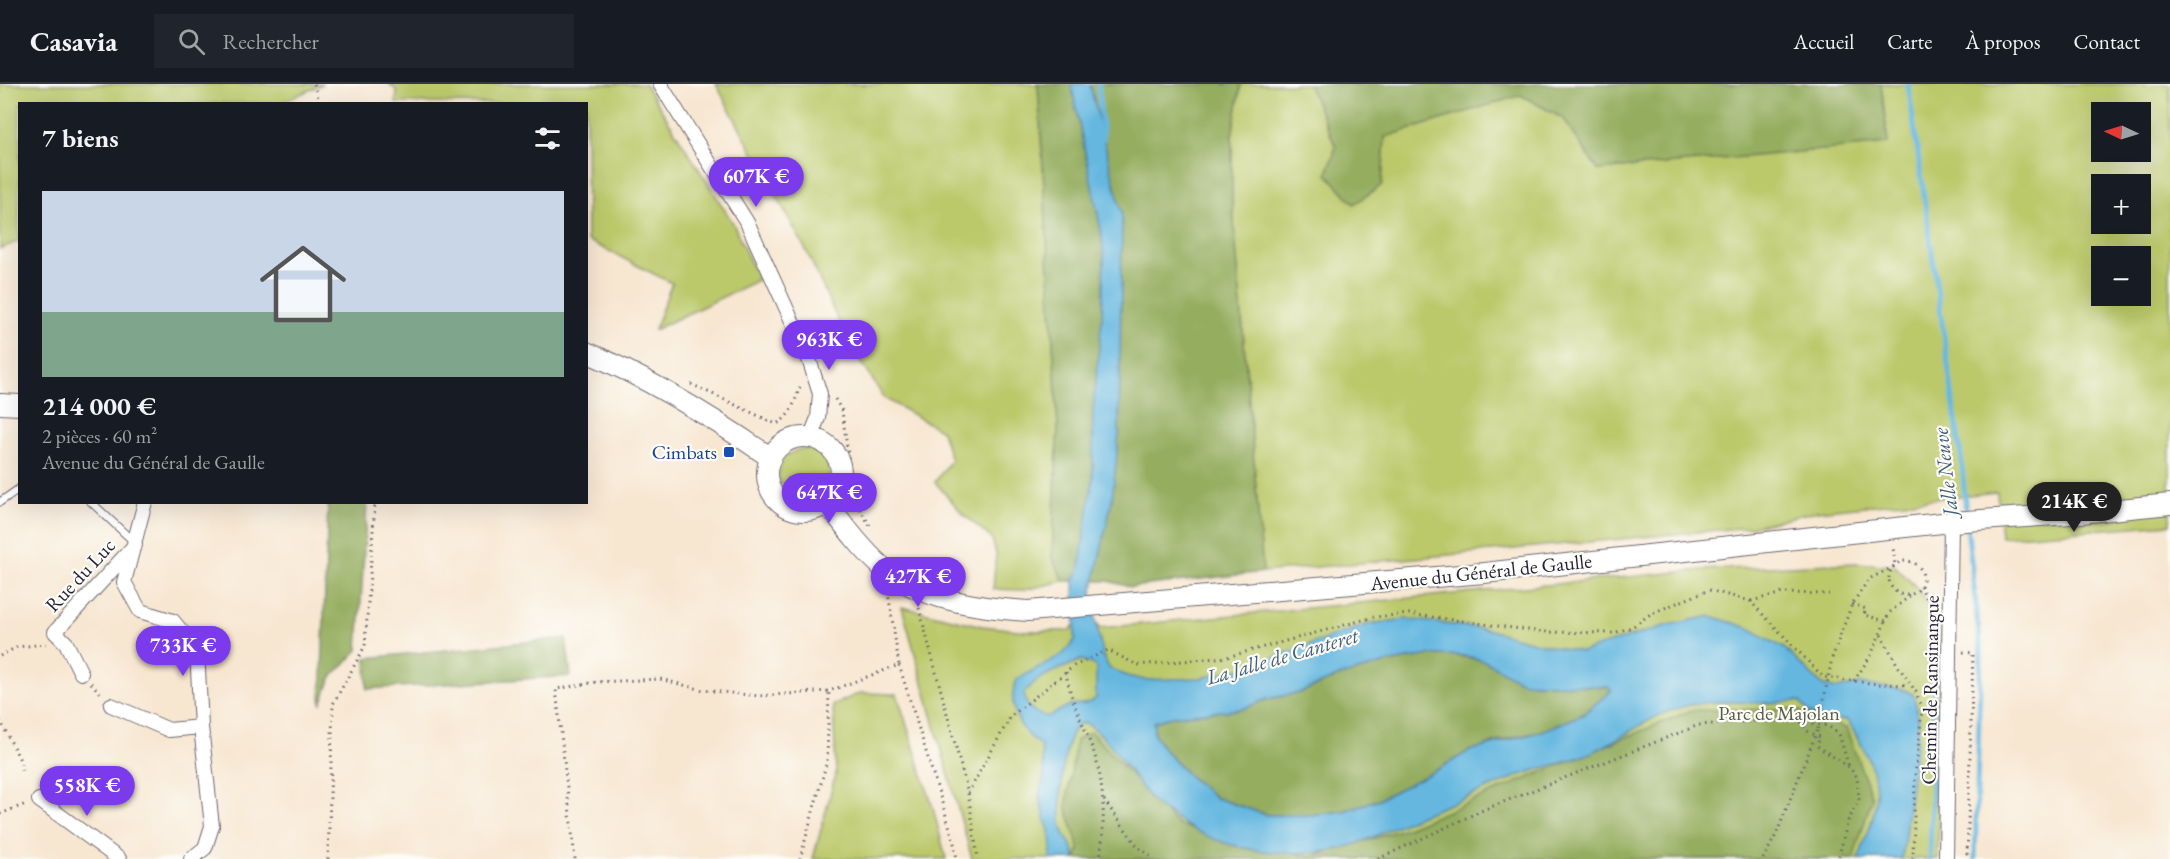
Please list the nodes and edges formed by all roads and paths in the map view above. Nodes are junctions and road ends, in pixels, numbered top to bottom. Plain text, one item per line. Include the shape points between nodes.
1 (314, 84) edge
2 (660, 84) edge
3 (319, 102) edge
4 (588, 353) edge
5 (0, 404) edge
6 (18, 405) edge
7 (792, 409) dead end
8 (762, 419) dead end
9 (842, 426) dead end
10 (810, 438) junction
11 (771, 458) junction
12 (18, 489) edge
13 (0, 502) edge
14 (827, 503) junction
15 (93, 504) edge
16 (145, 504) edge
17 (375, 504) edge
18 (2170, 504) edge
19 (1952, 522) junction
20 (874, 534) dead end
21 (136, 543) junction
22 (1895, 566) junction
23 (887, 587) dead end
24 (1829, 594) dead end
25 (1912, 594) junction
26 (1750, 601) junction
27 (918, 603) dead end
28 (1852, 604) junction
29 (1886, 621) junction
30 (1881, 635) junction
31 (66, 643) junction
32 (0, 656) edge
33 (899, 665) junction
34 (1066, 672) junction
35 (81, 673) joint
36 (1854, 681) junction
37 (1909, 685) junction
38 (829, 691) junction
39 (111, 705) joint
40 (0, 720) edge
41 (1801, 721) junction
42 (201, 727) junction
43 (1814, 735) junction
44 (1849, 767) junction
45 (21, 772) dead end
46 (968, 794) junction
47 (1103, 798) junction
48 (39, 800) joint
49 (0, 814) edge
50 (119, 859) edge
51 (191, 859) edge
52 (328, 859) edge
53 (575, 859) edge
54 (800, 859) edge
55 (957, 859) edge
56 (978, 859) edge
57 (1100, 859) edge
58 (1154, 859) edge
59 (1378, 859) edge
60 (1763, 859) edge
61 (1838, 859) edge
62 (1912, 859) edge
63 (1947, 859) edge

1 - 3 path
2 - 10 street via 748,224 808,356 819,394 818,418
4 - 11 main road via 640,378
5 - 6 main road
7 - 8 path via 776,424
9 - 20 path via 854,498
10 - 11 main road via 787,441
10 - 14 main road via 831,449 841,471 840,483
11 - 14 main road via 768,482 781,503 804,512
12 - 13 lane
14 - 19 main road, Avenue du Général de Gaulle via 882,567 905,582 968,604 1057,610 1484,573
15 - 21 lane
16 - 21 street, Rue du Luc
17 - 52 path via 365,646 333,704
18 - 19 main road, Avenue du Général de Gaulle
19 - 63 street, Chemin de Ransinangue
21 - 31 street, Rue du Luc via 55,632
21 - 42 street via 124,582 140,611 173,621 197,650
22 - 25 path via 1889,578 1892,588 1902,595
22 - 25 path via 1908,562 1921,571 1923,581
22 - 28 path via 1869,579
23 - 33 path
24 - 26 path via 1783,593
25 - 29 path
26 - 34 path via 1709,590 1614,633 1543,632 1409,614 1374,617 1227,657 1137,665 1108,650
26 - 36 path via 1823,677
27 - 46 path
28 - 29 path via 1866,609 1864,615
28 - 43 path, bridge via 1832,658
29 - 30 path
30 - 36 path
30 - 37 path
31 - 32 path via 17,647
31 - 35 street, Rue du Luc
33 - 38 path
33 - 55 path
34 - 46 path via 1011,716
34 - 47 path via 1096,759
35 - 39 path
36 - 37 path
37 - 62 path via 1922,710
38 - 53 path via 759,696 703,690 660,679 597,682 556,689
38 - 54 path via 827,761
39 - 42 street via 169,730
40 - 45 path via 21,762
41 - 43 path
41 - 44 path via 1828,726 1839,734
41 - 59 path via 1699,725 1483,810
42 - 51 street via 212,826 205,848
43 - 44 path via 1820,737 1817,746
43 - 60 path
44 - 61 path via 1857,777 1859,800 1848,821
46 - 56 path
47 - 57 path
47 - 58 path via 1138,847
48 - 49 path
48 - 50 street

